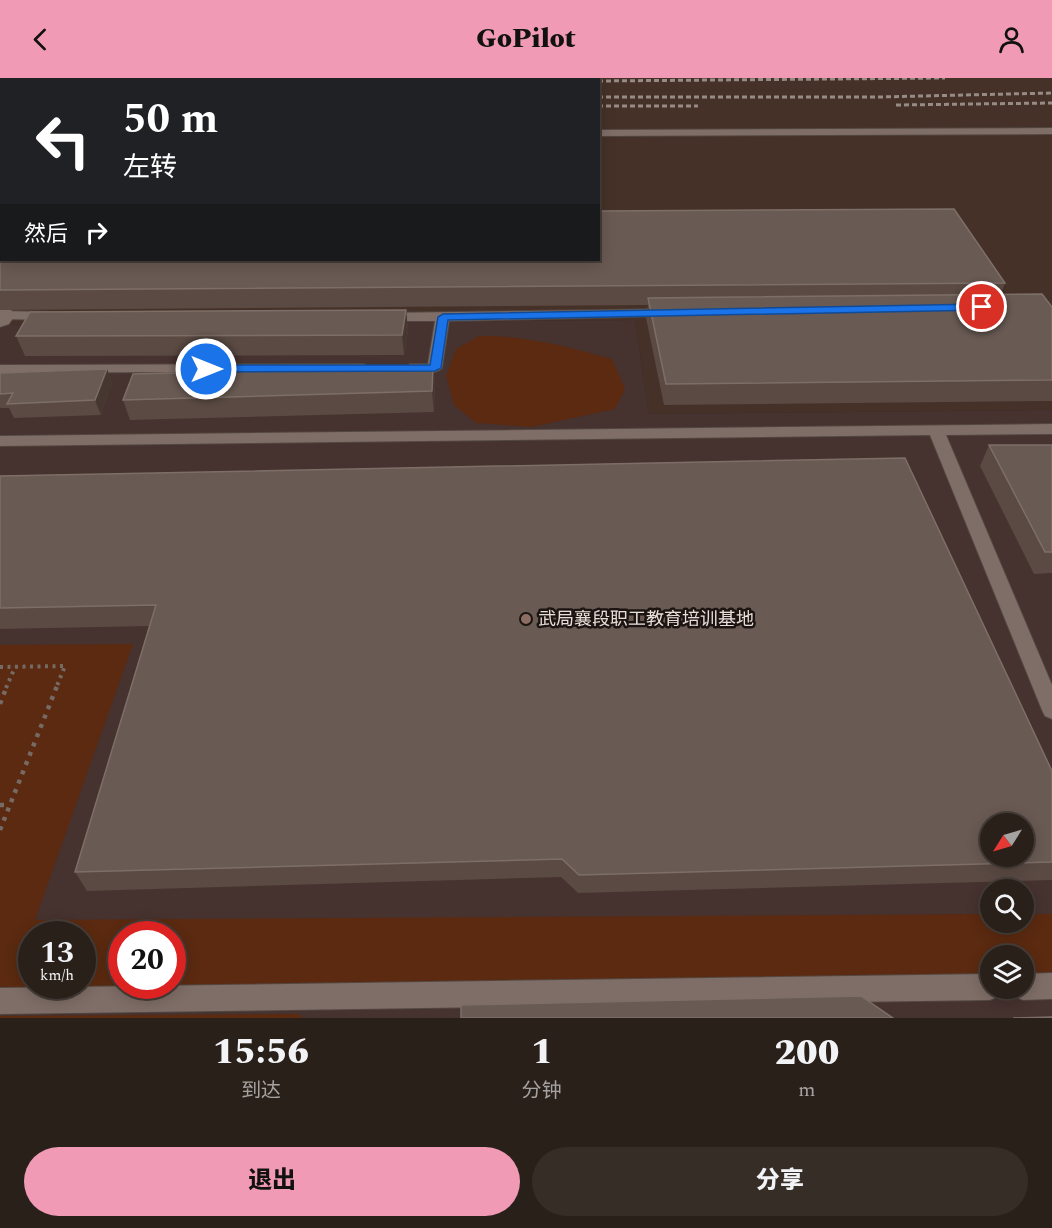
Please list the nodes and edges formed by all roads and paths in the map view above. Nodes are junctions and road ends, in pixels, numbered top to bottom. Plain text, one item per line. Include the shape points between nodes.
1 (1052, 131) edge
2 (600, 133) edge
3 (682, 313) edge
4 (62, 316) edge
5 (1, 317) edge
6 (371, 317) edge
7 (443, 317) junction
8 (376, 368) edge
9 (400, 368) edge
10 (0, 369) edge
11 (1052, 429) edge
12 (936, 431) junction
13 (0, 441) edge
14 (0, 667) edge
15 (15, 667) junction
16 (0, 704) edge
17 (1052, 710) edge
18 (0, 805) edge
19 (10, 805) junction
20 (0, 830) edge
21 (1052, 986) edge
22 (980, 987) edge
23 (1034, 987) edge
24 (0, 1001) edge

1 - 2 lane
3 - 7 lane
4 - 5 lane
6 - 7 lane
7 - 9 lane via 435,368
8 - 10 lane
11 - 12 lane
12 - 13 lane
12 - 17 lane
14 - 15 path
15 - 16 path
15 - 19 path via 65,666
18 - 19 path
19 - 20 path
21 - 23 lane
22 - 24 lane

